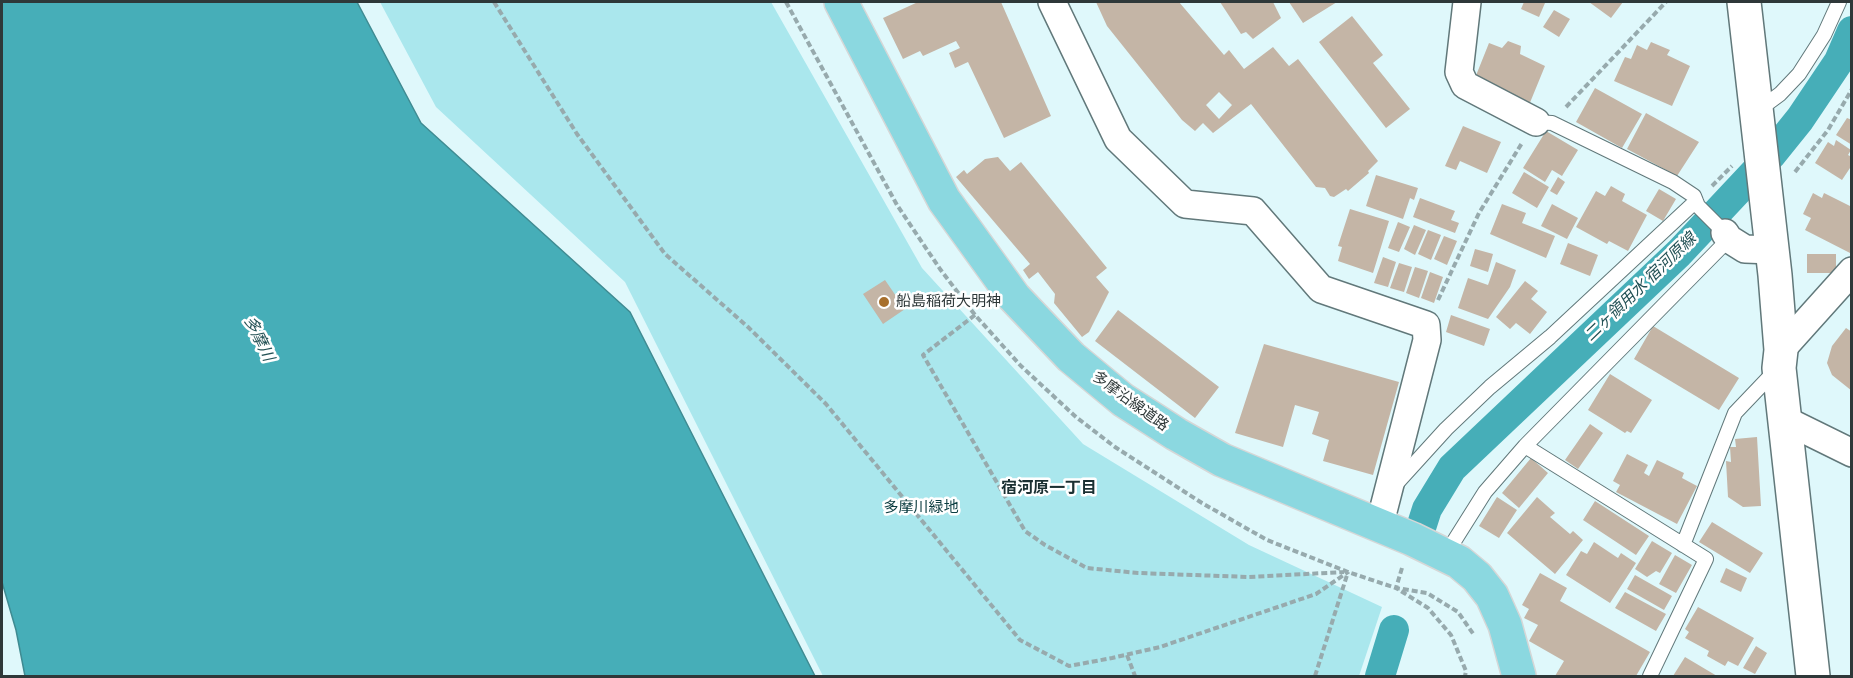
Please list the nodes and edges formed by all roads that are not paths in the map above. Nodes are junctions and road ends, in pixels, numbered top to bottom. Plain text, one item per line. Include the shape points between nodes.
1 (841, 2) edge
2 (1052, 2) edge
3 (1467, 2) edge
4 (1744, 2) edge
5 (1839, 2) edge
6 (1544, 122) joint
7 (1758, 126) junction
8 (1697, 203) junction
9 (1727, 236) junction
10 (1772, 250) junction
11 (1851, 271) edge
12 (1780, 359) junction
13 (1785, 420) junction
14 (1525, 446) junction
15 (1851, 453) edge
16 (1388, 492) junction
17 (1379, 527) junction
18 (1683, 545) junction
19 (1446, 554) junction
20 (1519, 676) edge
21 (1650, 676) edge
22 (1813, 676) edge

1 - 17 main road, 多摩沿線道路 via 944,200 1014,297 1071,357 1123,400 1212,455
2 - 16 street via 1118,139 1185,204 1253,211 1321,289 1426,325 1427,340
3 - 6 street via 1459,72 1465,85
4 - 7 street
5 - 7 lane via 1799,74
6 - 8 lane via 1673,182 1694,196
7 - 10 street via 1778,181
8 - 9 lane
8 - 16 lane via 1490,387
9 - 10 street via 1744,249
9 - 14 lane
10 - 12 street
11 - 12 street
12 - 13 street
12 - 18 lane via 1735,413
13 - 15 street
13 - 22 street
14 - 18 lane
14 - 19 lane via 1485,492
16 - 17 street
17 - 19 main road, 多摩沿線道路
18 - 21 lane via 1706,559
19 - 20 main road, 多摩沿線道路 via 1478,577 1492,596 1505,625

